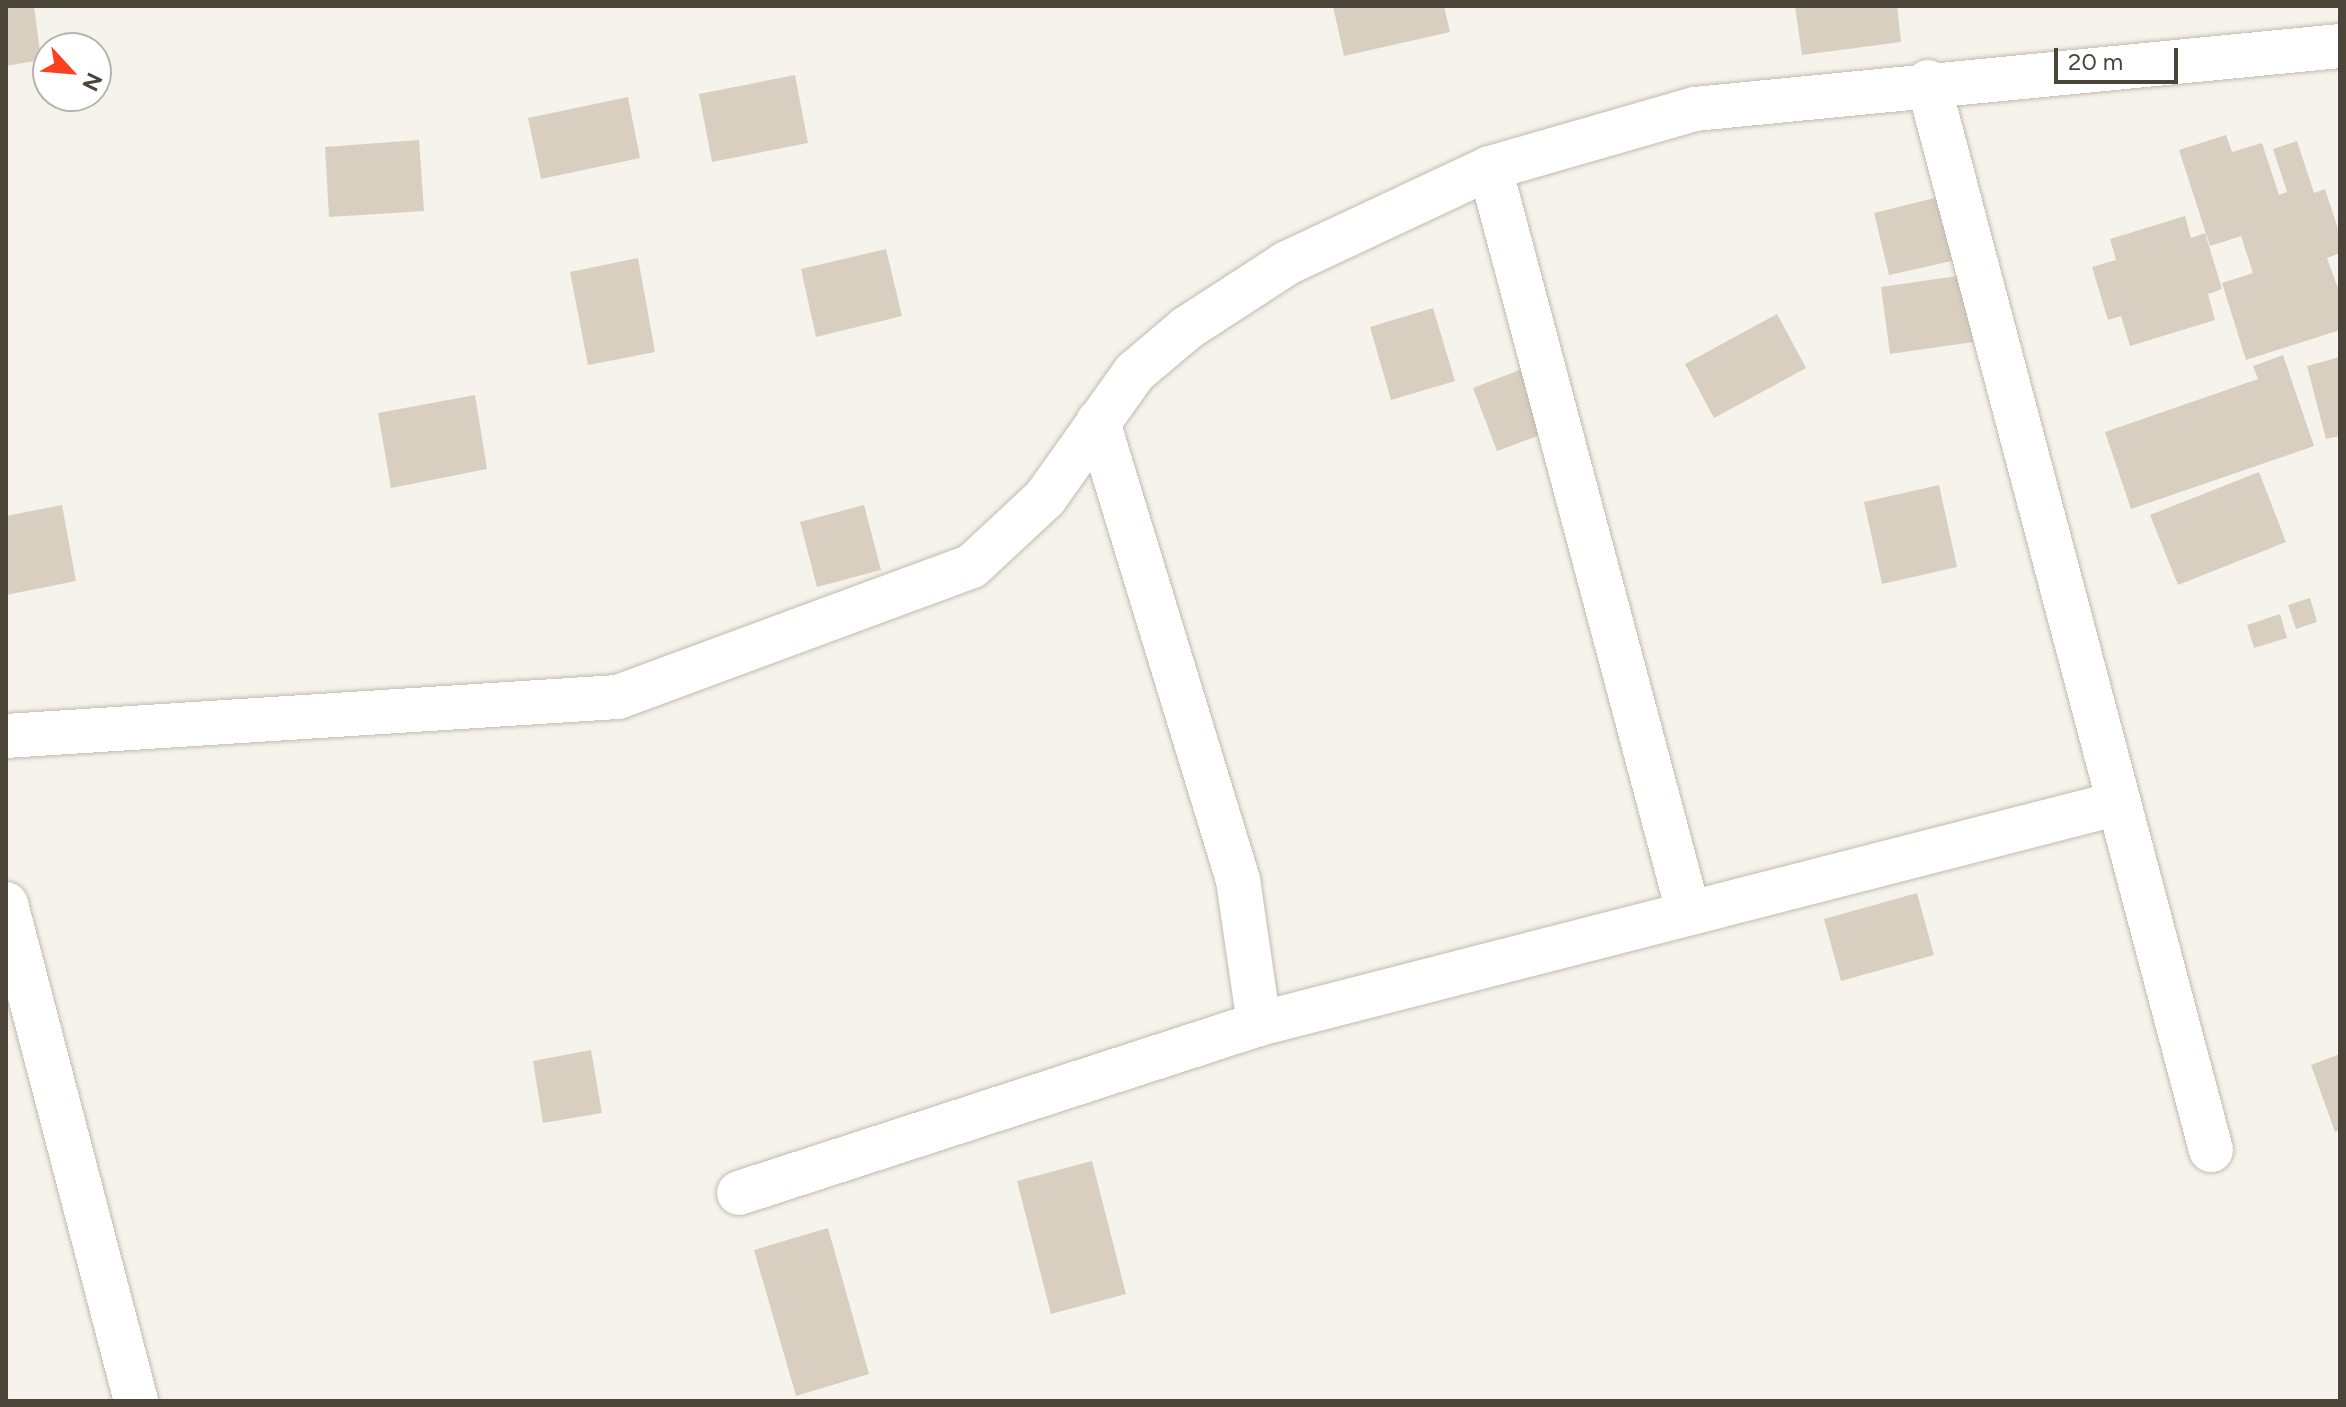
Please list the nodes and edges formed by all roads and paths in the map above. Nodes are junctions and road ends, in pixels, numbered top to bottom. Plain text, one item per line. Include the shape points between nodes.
1 (2340, 46) edge
2 (1928, 82) junction
3 (1490, 168) junction
4 (1098, 422) junction
5 (6, 736) edge
6 (2119, 803) junction
7 (6, 904) edge
8 (1688, 911) junction
9 (1259, 1024) junction
10 (2211, 1150) dead end
11 (739, 1193) dead end
12 (136, 1401) edge

1 - 2 street
2 - 3 street via 1695,109
2 - 6 street
3 - 4 street via 1287,263 1135,372
3 - 8 street
4 - 5 street via 1045,498 972,566 618,697
4 - 9 street via 1238,880
6 - 8 street
6 - 10 street
7 - 12 street
8 - 9 street
9 - 11 street

